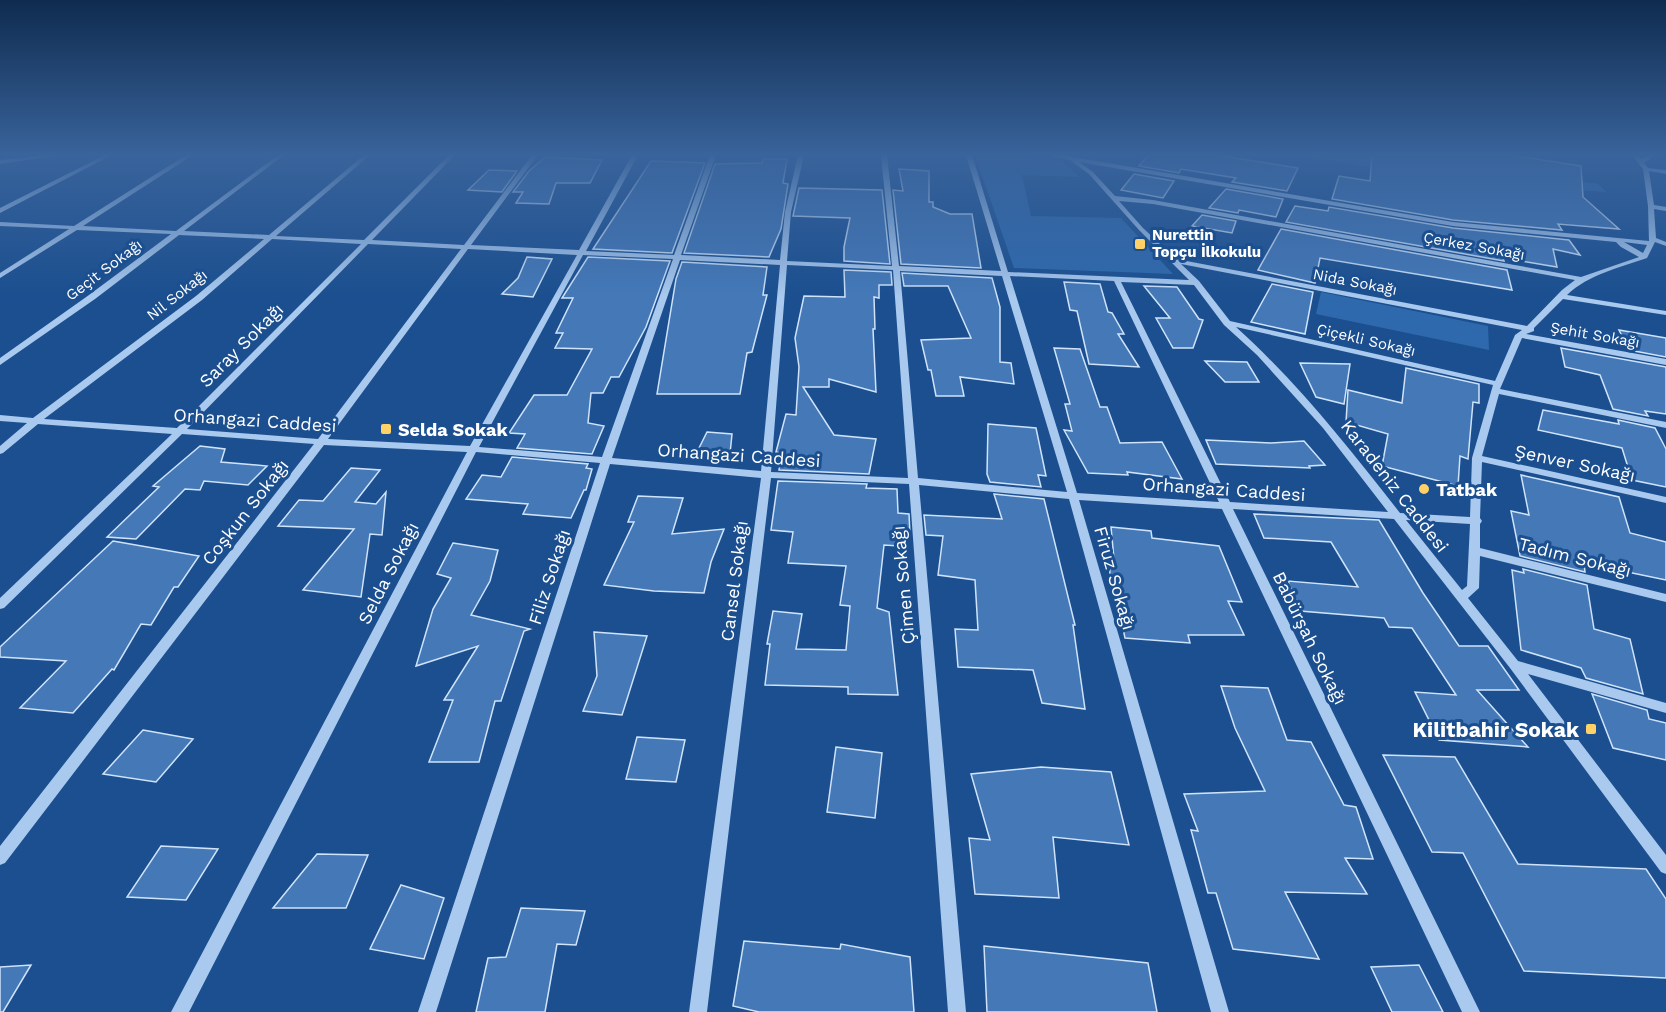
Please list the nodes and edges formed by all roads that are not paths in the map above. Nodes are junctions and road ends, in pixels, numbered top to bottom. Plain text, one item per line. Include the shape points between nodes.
1 (17, 202) edge
2 (117, 202) edge
3 (217, 202) edge
4 (312, 202) edge
5 (405, 202) edge
6 (499, 202) edge
7 (610, 202) edge
8 (696, 202) edge
9 (790, 202) edge
10 (889, 202) edge
11 (983, 202) edge
12 (1116, 202) edge
13 (1154, 202) edge
14 (1327, 202) edge
15 (1650, 202) edge
16 (1651, 206) junction
17 (1666, 209) edge
18 (0, 211) edge
19 (0, 224) edge
20 (80, 226) junction
21 (177, 232) junction
22 (272, 237) junction
23 (1618, 239) junction
24 (1652, 241) junction
25 (365, 242) junction
26 (1666, 244) edge
27 (465, 247) junction
28 (583, 252) junction
29 (677, 256) junction
30 (1645, 257) junction
31 (1174, 261) junction
32 (783, 262) junction
33 (896, 268) junction
34 (1005, 273) junction
35 (0, 276) edge
36 (1582, 279) junction
37 (1117, 280) junction
38 (1196, 282) junction
39 (1561, 296) junction
40 (1666, 313) edge
41 (1227, 323) junction
42 (1531, 329) junction
43 (1519, 335) junction
44 (0, 362) edge
45 (1666, 362) edge
46 (1497, 387) junction
47 (0, 418) edge
48 (35, 421) junction
49 (1666, 425) edge
50 (179, 432) junction
51 (321, 442) junction
52 (473, 449) junction
53 (0, 451) edge
54 (1477, 458) junction
55 (606, 461) junction
56 (766, 475) junction
57 (913, 481) junction
58 (1073, 496) junction
59 (1666, 500) edge
60 (1225, 505) junction
61 (1397, 517) junction
62 (1477, 521) junction
63 (1475, 551) junction
64 (1460, 598) junction
65 (1666, 598) edge
66 (0, 605) edge
67 (1514, 665) junction
68 (1666, 708) edge
69 (0, 858) edge
70 (1664, 862) edge
71 (180, 1012) edge
72 (427, 1012) edge
73 (698, 1012) edge
74 (957, 1012) edge
75 (1220, 1012) edge
76 (1471, 1012) edge

1 - 18 street
2 - 20 street
3 - 21 street, Geçit Sokağı
4 - 22 street, Nil Sokağı
5 - 25 street, Saray Sokağı
6 - 27 street, Coşkun Sokağı
7 - 28 street, Selda Sokağı
8 - 29 street, Filiz Sokağı
9 - 32 street, Cansel Sokağı
10 - 33 street, Çimen Sokağı
11 - 34 street, Firuz Sokağı
12 - 31 street, Karadeniz Caddesi
13 - 36 street, Çerkez Sokağı
14 - 23 street via 1453,224
15 - 16 street
16 - 17 street
16 - 24 street
19 - 20 street
20 - 21 street
20 - 35 street
21 - 22 street
21 - 44 street, Geçit Sokağı
22 - 25 street
22 - 48 street, Nil Sokağı via 199,298
23 - 24 street
23 - 30 street via 1623,246
24 - 26 street
24 - 30 street
25 - 27 street
25 - 50 street, Saray Sokağı
27 - 28 street
27 - 51 street, Coşkun Sokağı
28 - 29 street
28 - 52 street, Selda Sokağı
29 - 32 street
29 - 55 street, Filiz Sokağı
30 - 36 street
31 - 38 street, Karadeniz Caddesi
31 - 42 street, Nida Sokağı
32 - 33 street
32 - 56 street, Cansel Sokağı
33 - 34 street
33 - 57 street, Çimen Sokağı
34 - 37 street
34 - 58 street, Firuz Sokağı
36 - 39 street
37 - 38 street
37 - 60 street, Babürşah Sokağı
38 - 41 street, Karadeniz Caddesi
39 - 40 street
39 - 42 street
41 - 46 street, Çiçekli Sokağı
41 - 61 street, Karadeniz Caddesi via 1260,353 1326,426
42 - 43 street
43 - 45 street, Şehit Sokağı
43 - 46 street
46 - 49 street, Çiçekli Sokağı
46 - 54 street
47 - 48 street, Orhangazi Caddesi
48 - 50 street, Orhangazi Caddesi
48 - 53 street, Nil Sokağı
50 - 51 street, Orhangazi Caddesi
50 - 66 street, Saray Sokağı
51 - 52 street, Orhangazi Caddesi
51 - 69 street, Coşkun Sokağı
52 - 55 street, Orhangazi Caddesi
52 - 71 street, Selda Sokağı
54 - 59 street, Şenver Sokağı
54 - 62 street
55 - 56 street, Orhangazi Caddesi
55 - 72 street, Filiz Sokağı
56 - 57 street, Orhangazi Caddesi
56 - 73 street, Cansel Sokağı
57 - 58 street, Orhangazi Caddesi
57 - 74 street, Çimen Sokağı
58 - 60 street, Orhangazi Caddesi
58 - 75 street, Firuz Sokağı
60 - 61 street, Orhangazi Caddesi
60 - 76 street, Babürşah Sokağı
61 - 62 street, Orhangazi Caddesi
61 - 64 street, Karadeniz Caddesi
62 - 63 street
63 - 64 street via 1473,588
63 - 65 street, Tadım Sokağı
64 - 67 street, Karadeniz Caddesi
67 - 68 street
67 - 70 street, Karadeniz Caddesi

